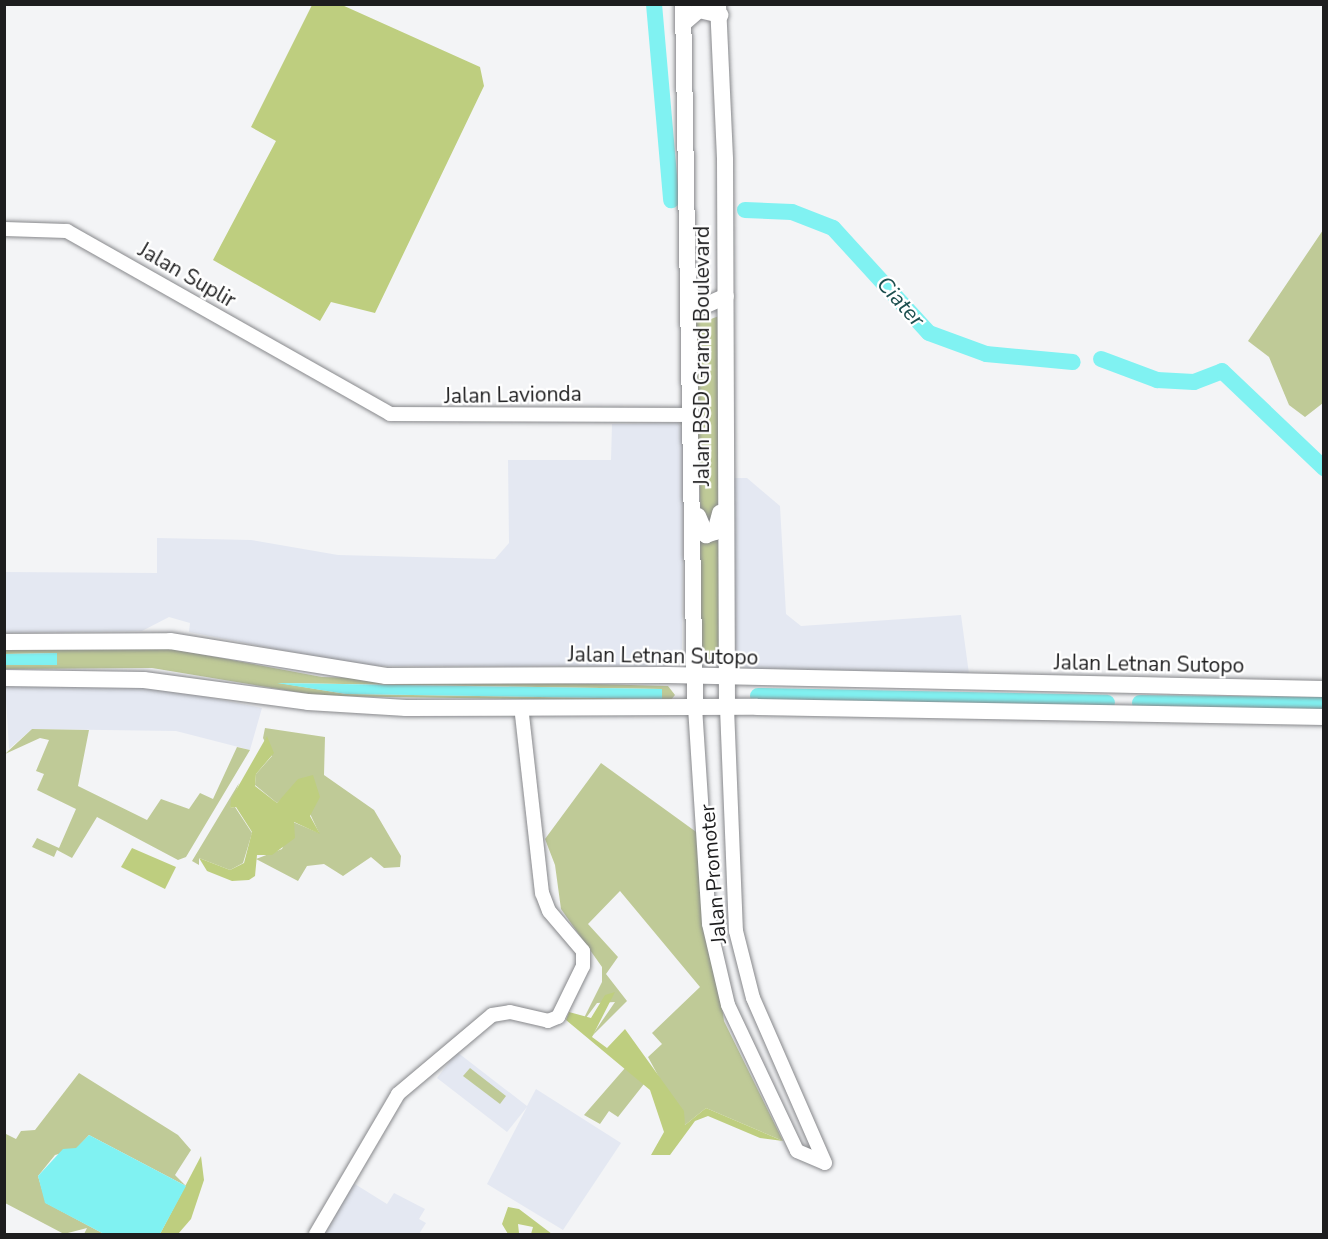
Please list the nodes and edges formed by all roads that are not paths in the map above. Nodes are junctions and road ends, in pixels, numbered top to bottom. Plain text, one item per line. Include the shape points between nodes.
1 (683, 4) edge
2 (719, 10) edge
3 (685, 22) junction
4 (4, 229) edge
5 (690, 294) junction
6 (726, 296) junction
7 (340, 389) joint
8 (692, 415) junction
9 (692, 477) junction
10 (723, 486) junction
11 (4, 642) edge
12 (668, 675) junction
13 (696, 676) junction
14 (4, 678) edge
15 (726, 678) junction
16 (757, 680) junction
17 (1132, 687) junction
18 (1106, 688) junction
19 (1323, 689) edge
20 (521, 707) junction
21 (664, 707) junction
22 (695, 707) junction
23 (751, 707) junction
24 (727, 708) junction
25 (1111, 717) junction
26 (1134, 717) junction
27 (1323, 717) edge
28 (316, 1234) edge

1 - 3 main road, Jalan BSD Grand Boulevard
2 - 3 main road via 699,10
2 - 6 main road, Jalan BSD Grand Boulevard
3 - 5 main road, Jalan BSD Grand Boulevard
4 - 7 street, Jalan Suplir via 67,231
5 - 6 main road via 704,306
5 - 8 main road, Jalan BSD Grand Boulevard
6 - 10 main road, Jalan BSD Grand Boulevard
7 - 8 street, Jalan Lavionda via 397,416
8 - 9 main road, Jalan BSD Grand Boulevard
9 - 10 main road via 699,528 706,535 718,527
9 - 13 main road, Jalan BSD Grand Boulevard
10 - 15 main road, Jalan BSD Grand Boulevard
11 - 12 main road, Jalan Letnan Sutopo via 170,641 386,676
12 - 13 main road, Jalan Letnan Sutopo
12 - 21 main road via 681,691
13 - 15 main road, Jalan Letnan Sutopo
13 - 22 main road, Jalan BSD Grand Boulevard
14 - 20 main road via 144,680 359,706
15 - 16 main road, Jalan Letnan Sutopo
15 - 24 main road, Jalan BSD Grand Boulevard
16 - 18 main road, Jalan Letnan Sutopo
16 - 23 main road via 740,694
17 - 18 main road, Jalan Letnan Sutopo
17 - 19 main road, Jalan Letnan Sutopo
17 - 26 main road via 1128,706
18 - 25 main road via 1116,699
20 - 21 main road
20 - 28 street via 542,893 549,911 583,951 583,966 558,1017 548,1021 510,1012 492,1016 398,1094
21 - 22 main road
22 - 24 main road
22 - 24 street, Jalan Promoter via 709,924 728,1005 797,1151 825,1163 753,998 736,931
23 - 24 main road
23 - 25 main road
25 - 26 main road
26 - 27 main road

